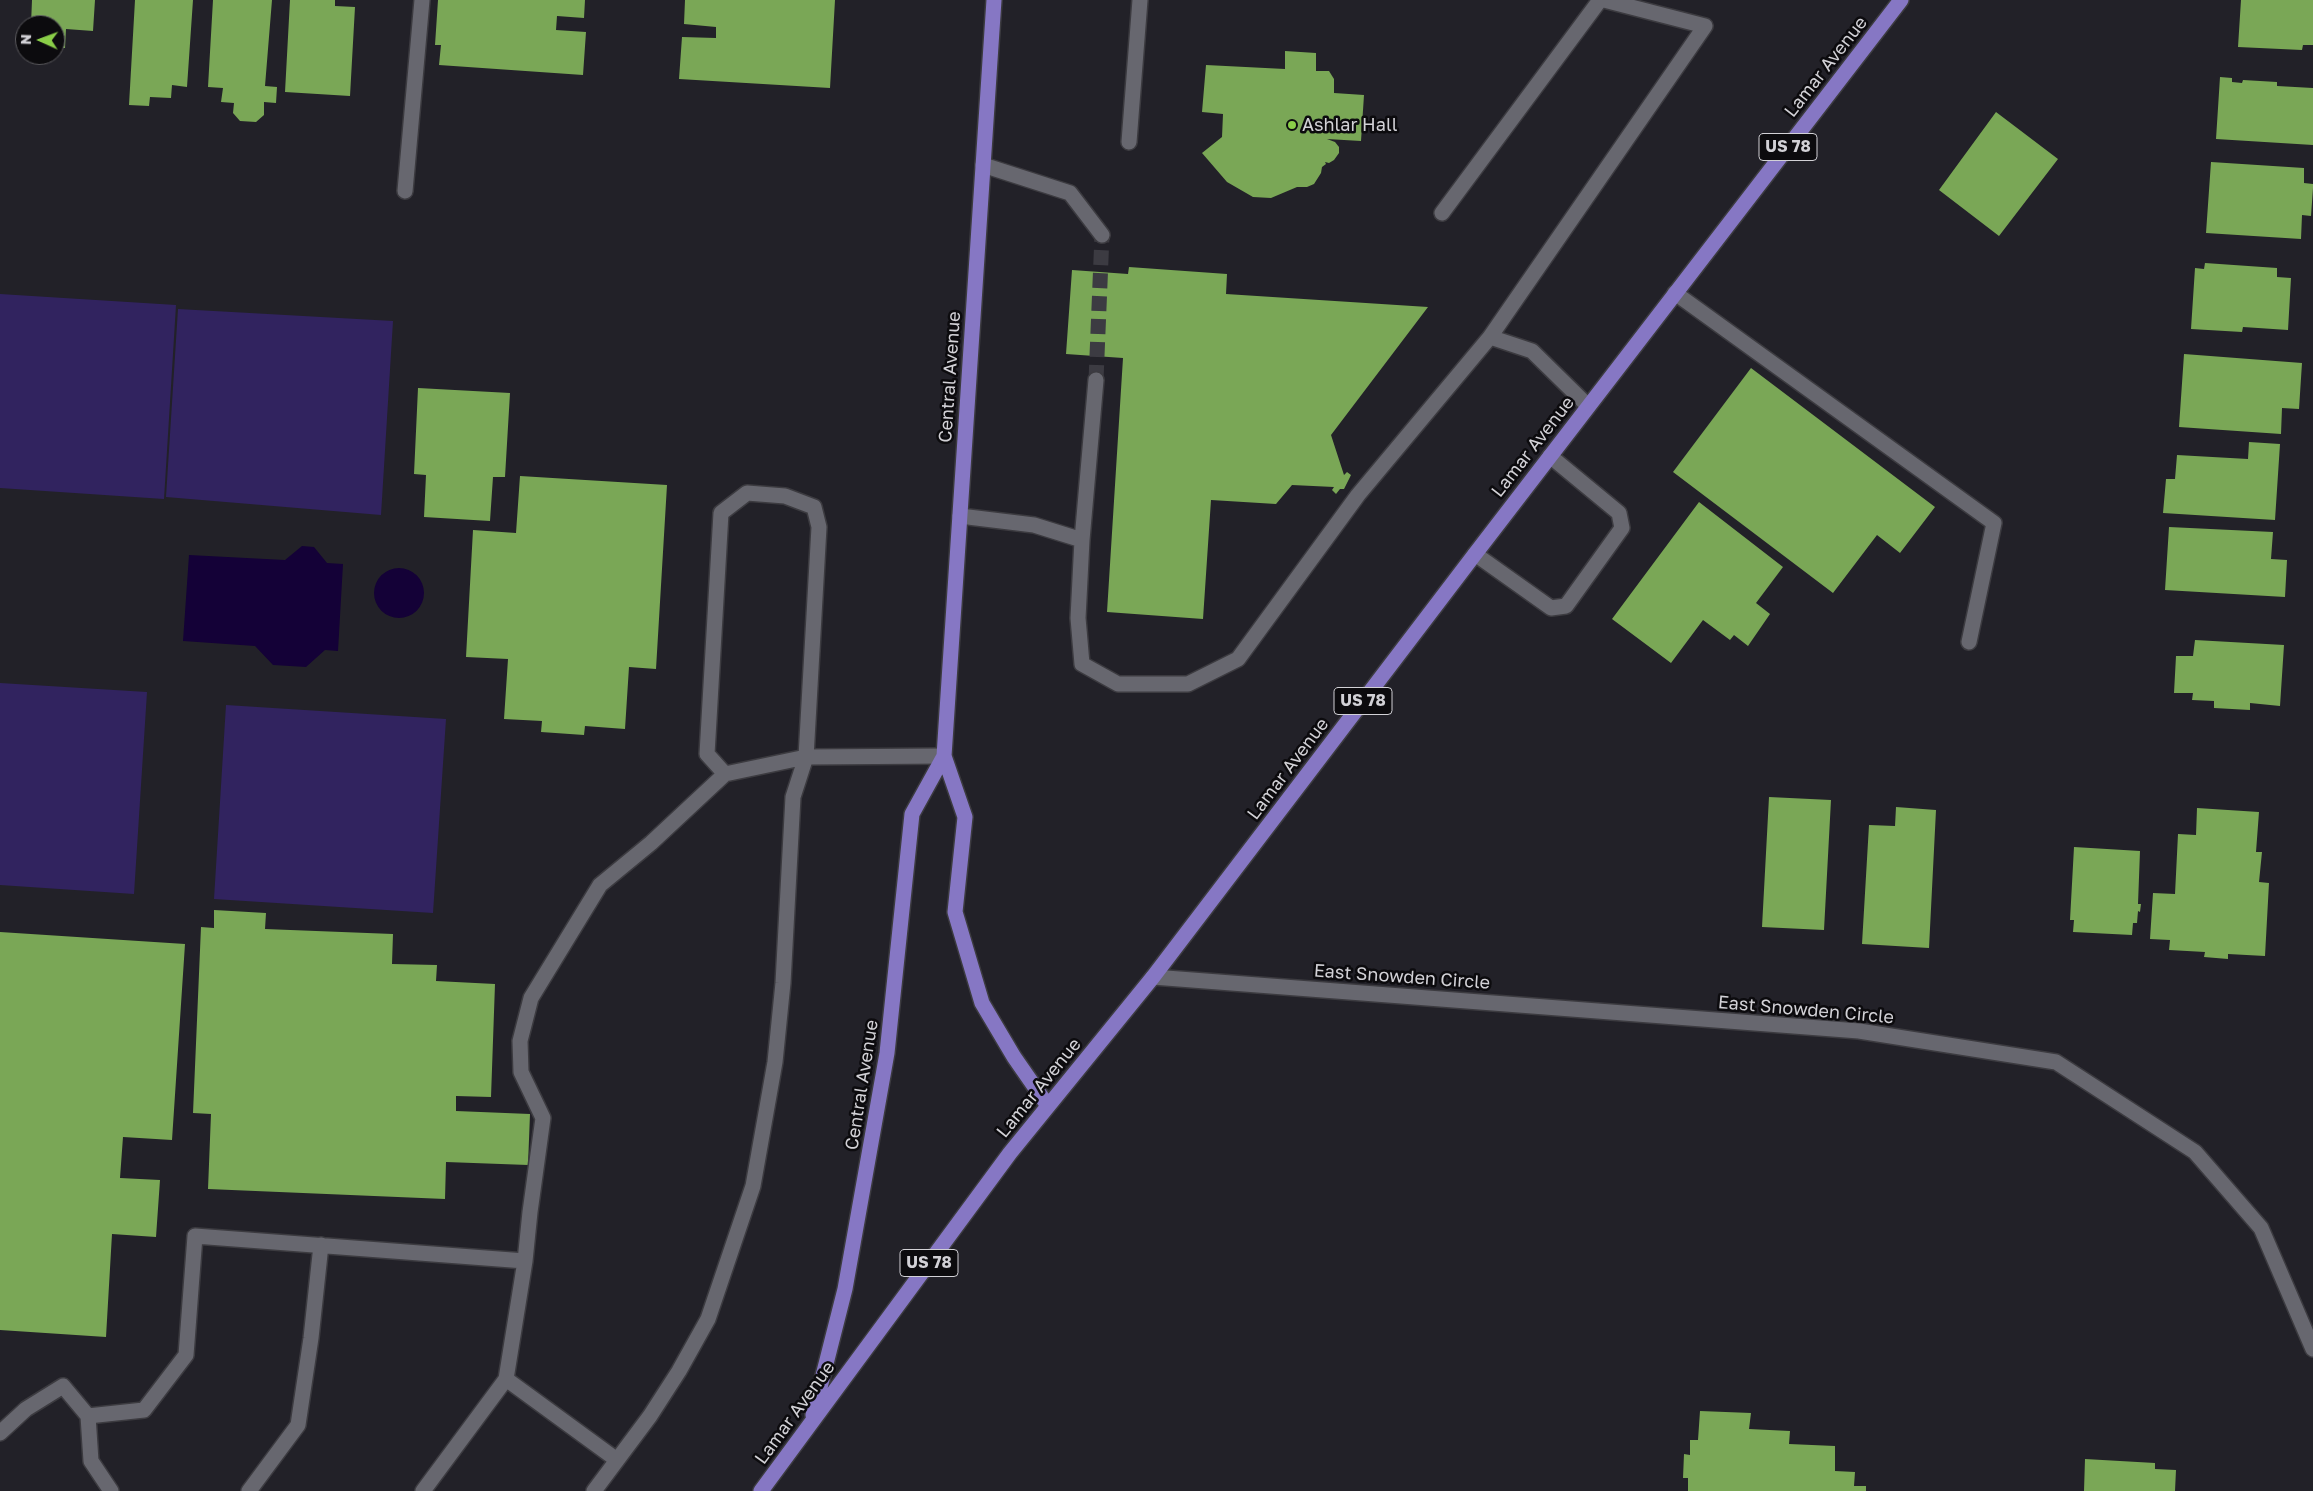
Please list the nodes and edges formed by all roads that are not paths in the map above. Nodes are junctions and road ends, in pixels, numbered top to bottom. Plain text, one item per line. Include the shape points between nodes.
1 (422, 0) edge
2 (994, 0) edge
3 (1140, 0) edge
4 (1600, 0) edge
5 (1604, 0) edge
6 (1901, 0) edge
7 (1129, 142) dead end
8 (983, 165) junction
9 (405, 191) dead end
10 (1442, 213) dead end
11 (1102, 235) tunnel mouth
12 (1675, 293) junction
13 (1490, 337) junction
14 (1096, 380) tunnel mouth
15 (1588, 406) junction
16 (1550, 456) junction
17 (960, 516) junction
18 (1082, 540) junction
19 (1475, 554) junction
20 (1969, 642) dead end
21 (944, 756) junction
22 (806, 757) junction
23 (725, 774) junction
24 (1153, 977) junction
25 (1048, 1106) junction
26 (321, 1245) junction
27 (526, 1261) junction
28 (2313, 1349) edge
29 (506, 1379) junction
30 (88, 1416) junction
31 (811, 1422) junction
32 (0, 1432) edge
33 (617, 1460) junction
34 (111, 1491) edge
35 (249, 1491) edge
36 (423, 1491) edge
37 (594, 1491) edge
38 (761, 1491) edge

1 - 9 street
2 - 8 main road, Central Avenue
3 - 7 street
4 - 10 street
5 - 13 street via 1705,26
6 - 12 main road, Lamar Avenue / US 78
8 - 11 street via 1070,193
8 - 17 main road, Central Avenue
12 - 15 main road, Lamar Avenue / US 78
12 - 20 street via 1994,523
13 - 15 street via 1532,351
13 - 18 street via 1358,495 1238,659 1188,684 1118,684 1082,664 1078,618
14 - 18 street
15 - 16 main road, Lamar Avenue / US 78
16 - 19 main road, Lamar Avenue / US 78
16 - 19 street via 1619,513 1622,528 1566,606 1551,608
17 - 18 street via 1034,525
17 - 21 main road, Central Avenue
19 - 24 main road, Lamar Avenue / US 78
21 - 22 street
21 - 25 main road, Central Avenue via 965,816 955,912 979,994 1014,1057
21 - 31 main road, Central Avenue via 912,814 887,1053 845,1290
22 - 23 street
22 - 23 street via 819,527 814,507 785,496 747,493 722,513 707,754
22 - 33 street via 793,797 783,983 775,1062 754,1186 708,1319 679,1371
23 - 27 street via 600,885 531,998 520,1041 521,1072 543,1118
24 - 25 main road, Lamar Avenue / US 78
24 - 28 street, East Snowden Circle via 1859,1031 2056,1062 2195,1152 2261,1228
25 - 31 main road, Lamar Avenue / US 78
26 - 27 street
26 - 30 street via 195,1236 186,1355 144,1410
26 - 35 street via 298,1425
27 - 29 street
29 - 33 street
29 - 36 street
30 - 32 street via 63,1386 26,1409
30 - 34 street via 91,1461
31 - 38 main road, Lamar Avenue / US 78
33 - 37 street

